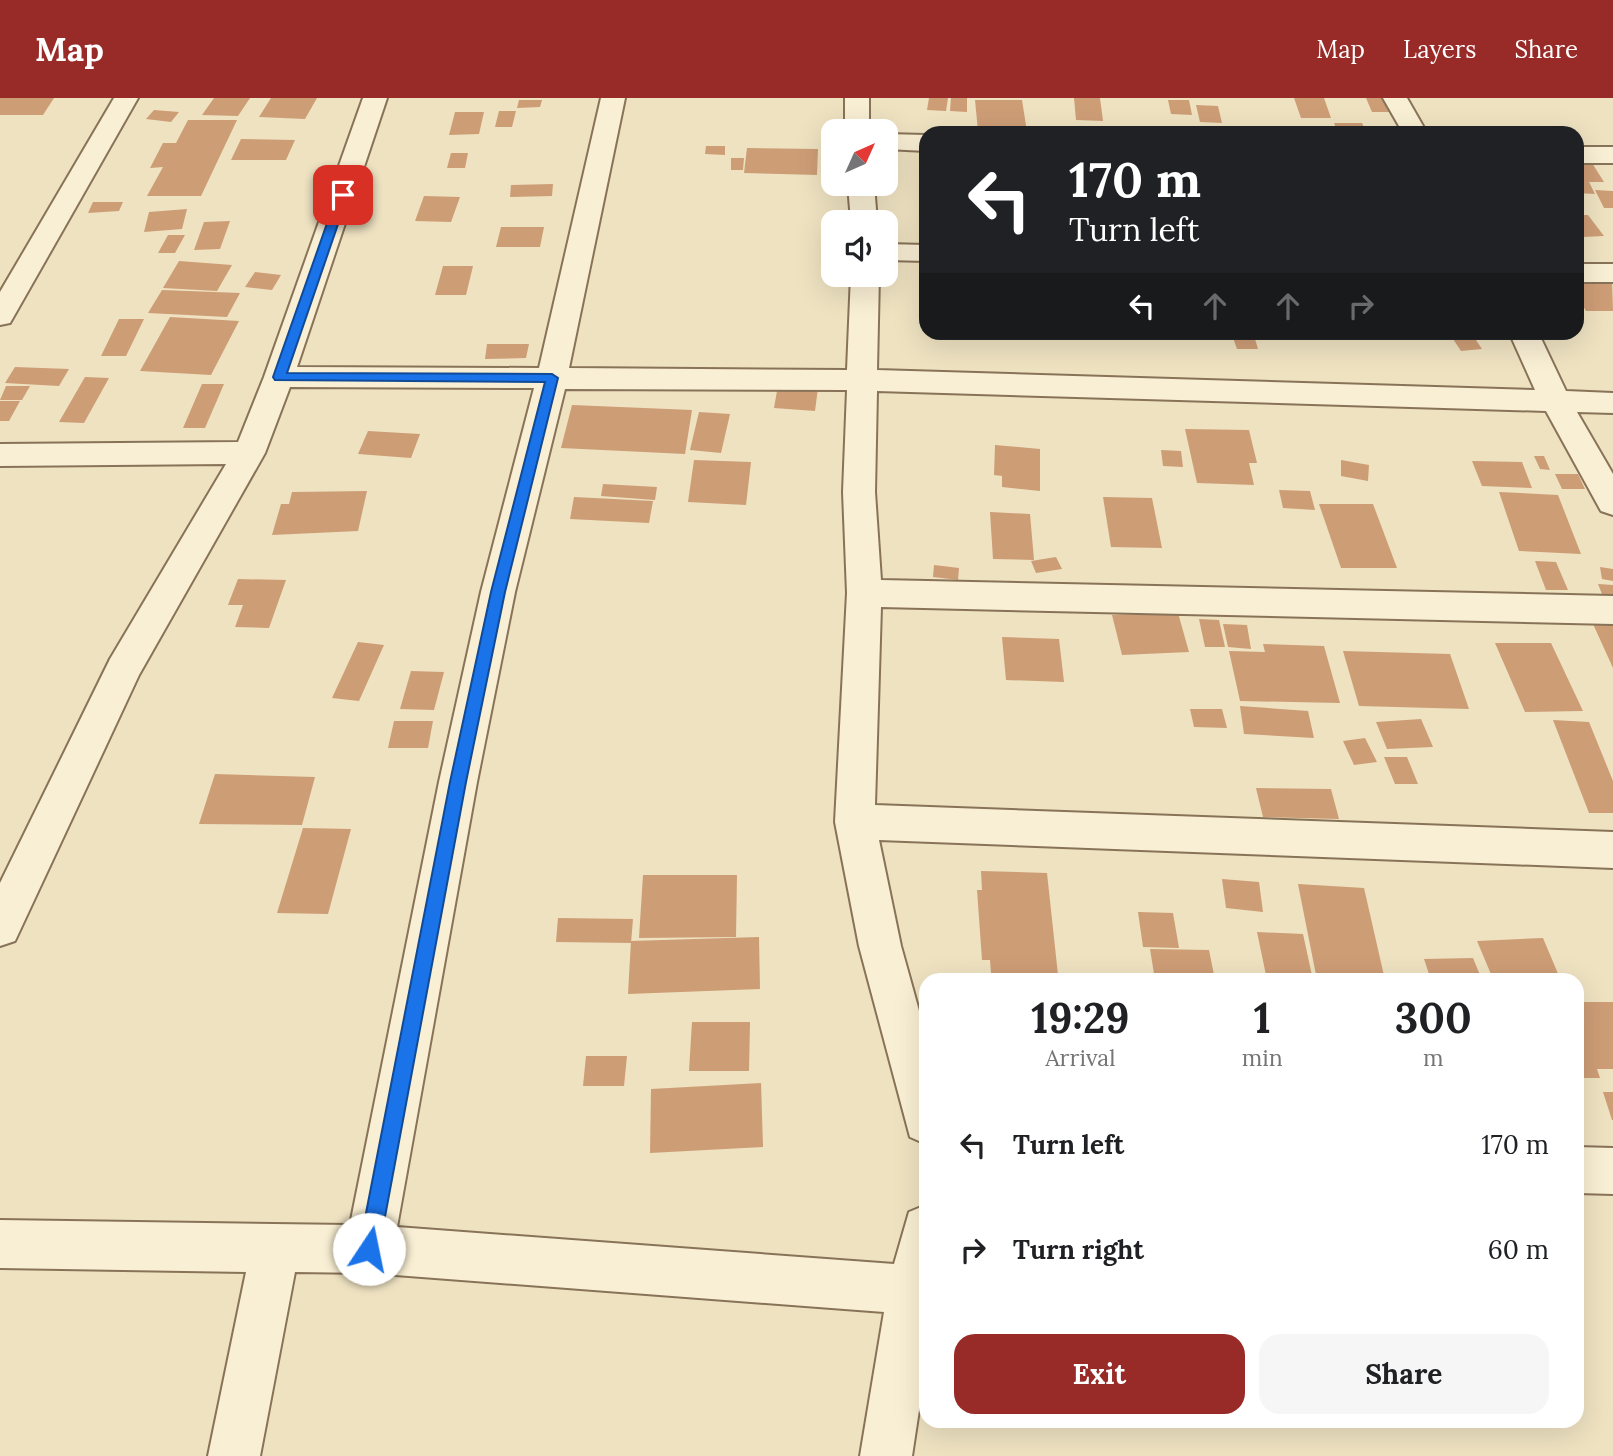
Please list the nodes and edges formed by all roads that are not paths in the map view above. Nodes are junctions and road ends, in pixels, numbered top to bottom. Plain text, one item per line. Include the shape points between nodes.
1 (126, 98) edge
2 (375, 98) edge
3 (613, 98) edge
4 (857, 98) edge
5 (1395, 98) edge
6 (857, 119) edge
7 (1411, 126) edge
8 (898, 142) edge
9 (919, 143) edge
10 (1584, 155) edge
11 (1613, 155) edge
12 (898, 252) edge
13 (919, 253) edge
14 (1584, 273) edge
15 (1613, 273) edge
16 (864, 287) edge
17 (0, 316) edge
18 (1527, 340) edge
19 (279, 377) junction
20 (552, 378) junction
21 (860, 380) junction
22 (1556, 402) junction
23 (1613, 403) edge
24 (249, 453) junction
25 (0, 455) edge
26 (1613, 503) edge
27 (864, 593) junction
28 (1613, 610) edge
29 (855, 822) junction
30 (1613, 850) edge
31 (0, 927) edge
32 (919, 1094) edge
33 (1584, 1170) edge
34 (1613, 1171) edge
35 (0, 1244) edge
36 (275, 1248) junction
37 (369, 1249) junction
38 (919, 1260) edge
39 (912, 1290) junction
40 (234, 1456) edge
41 (886, 1456) edge

1 - 17 street
2 - 19 street
3 - 20 street
4 - 6 street
5 - 7 street
8 - 9 street
10 - 11 street
12 - 13 street
14 - 15 street
16 - 21 street
18 - 22 street
19 - 20 street
19 - 24 street
20 - 21 street
20 - 37 street via 498,592 458,782
21 - 22 street
21 - 27 street
22 - 23 street
22 - 26 street
24 - 25 street
24 - 31 street via 123,669
27 - 28 street
27 - 29 street
29 - 30 street
29 - 32 street via 880,946
33 - 34 street
35 - 36 street
36 - 37 street
36 - 40 street
37 - 39 street
38 - 39 street
39 - 41 street

